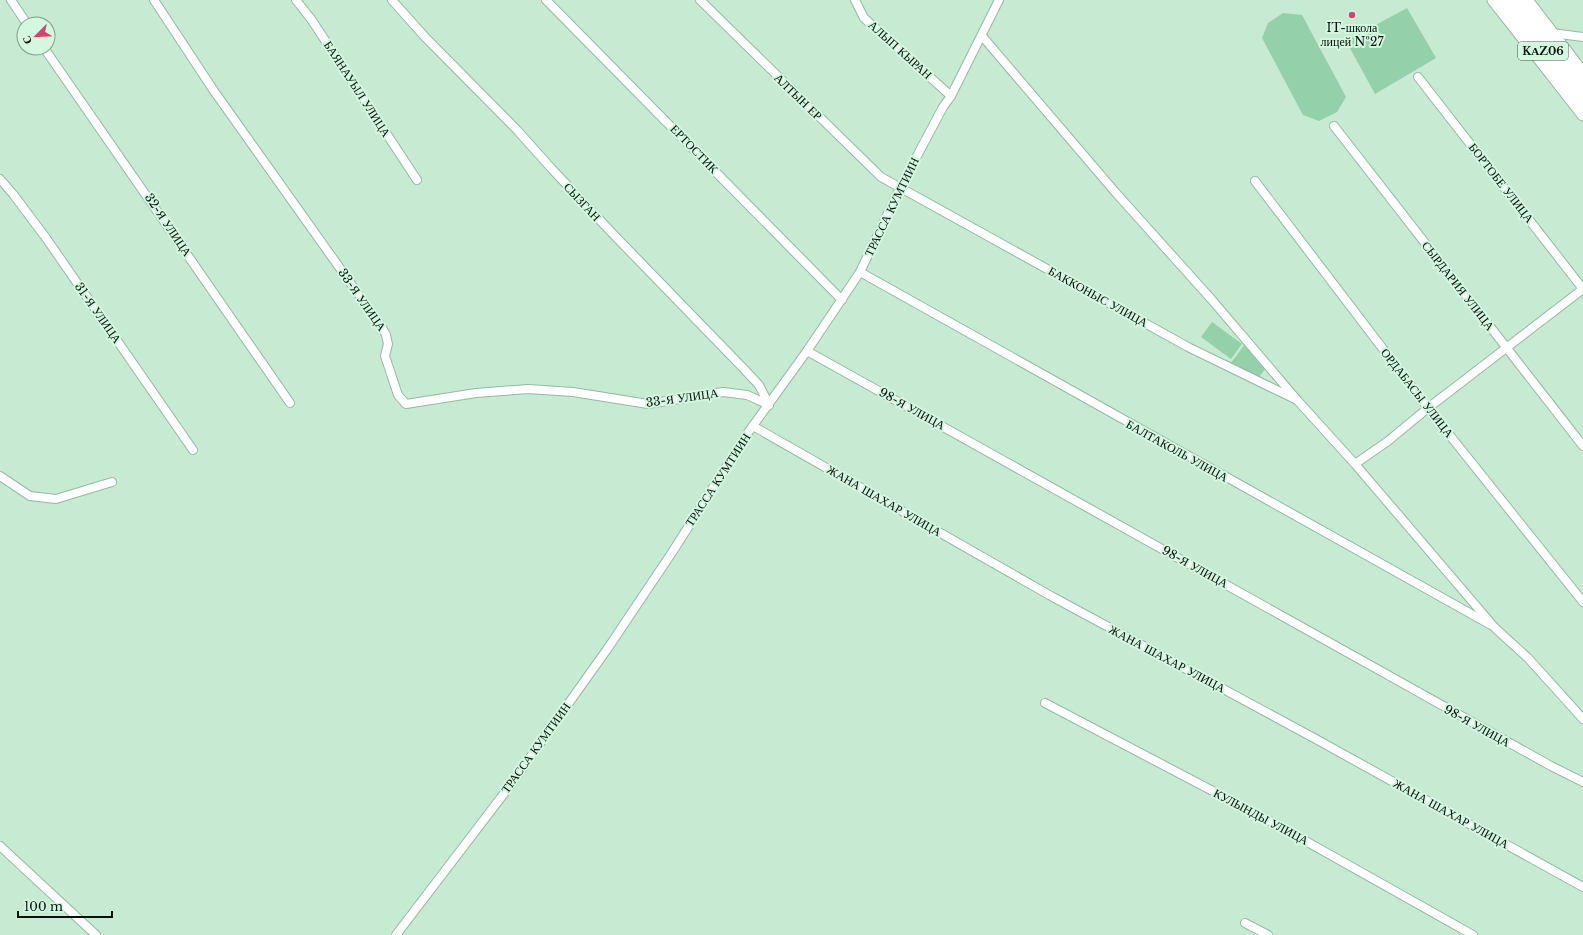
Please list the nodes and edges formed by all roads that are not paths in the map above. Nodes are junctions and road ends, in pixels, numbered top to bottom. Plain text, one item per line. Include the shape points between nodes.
1 (10, 0) edge
2 (154, 0) edge
3 (296, 0) edge
4 (392, 0) edge
5 (546, 0) edge
6 (700, 0) edge
7 (855, 0) edge
8 (998, 0) edge
9 (1493, 0) edge
10 (1504, 0) edge
11 (1515, 0) edge
12 (1527, 0) edge
13 (21, 16) edge
14 (1552, 33) junction
15 (982, 36) junction
16 (1583, 37) edge
17 (50, 56) edge
18 (1583, 73) edge
19 (1418, 77) dead end
20 (1583, 87) edge
21 (951, 96) junction
22 (1583, 101) edge
23 (1583, 115) edge
24 (1334, 126) dead end
25 (0, 179) edge
26 (417, 180) dead end
27 (1256, 181) dead end
28 (900, 188) junction
29 (860, 272) junction
30 (1583, 289) edge
31 (842, 300) junction
32 (1506, 348) junction
33 (807, 351) junction
34 (1298, 401) junction
35 (290, 404) dead end
36 (769, 405) junction
37 (1428, 408) junction
38 (753, 426) junction
39 (1583, 446) edge
40 (193, 450) dead end
41 (1355, 464) junction
42 (0, 476) edge
43 (112, 482) dead end
44 (1583, 602) edge
45 (1496, 628) junction
46 (1045, 703) dead end
47 (1583, 719) edge
48 (1583, 782) edge
49 (0, 846) edge
50 (1583, 887) edge
51 (1246, 923) dead end
52 (96, 935) edge
53 (396, 935) edge
54 (1268, 935) edge
55 (1473, 935) edge

1 - 13 street
2 - 36 street, 33-Я УЛИЦА via 214,91 381,326 388,344 385,356 398,395 406,404 476,393 528,389 573,392 648,404 723,392 747,395
3 - 26 street, БАЯНАУЫЛ УЛИЦА
4 - 36 street, СЫЗГАН via 425,37 518,130 614,235 744,368 759,385
5 - 31 street, ЕРТОСТИК
6 - 28 street, АЛТЫН ЕР via 880,177
7 - 21 street, АЛЫП КЫРАН via 864,18
8 - 15 street, ТРАССА КУМТИИН
9 - 23 main road
10 - 22 highway, KАZ06
11 - 20 highway, KАZ06
12 - 14 main road
14 - 16 street
14 - 18 main road
15 - 21 street, ТРАССА КУМТИИН
15 - 34 street
17 - 35 street, 32-Я УЛИЦА
19 - 30 street, БОРТОБЕ УЛИЦА
21 - 28 street, ТРАССА КУМТИИН
24 - 32 street, СЫРДАРИЯ УЛИЦА
25 - 40 street, 31-Я УЛИЦА via 46,238
27 - 37 street, ОРДАБАСЫ УЛИЦА
28 - 29 street, ТРАССА КУМТИИН
28 - 34 street, БАККОНЫС УЛИЦА via 1188,347
29 - 31 street, ТРАССА КУМТИИН
29 - 45 street, БАЛТАКОЛЬ УЛИЦА
30 - 32 street
31 - 33 street, ТРАССА КУМТИИН
32 - 37 street
32 - 39 street, СЫРДАРИЯ УЛИЦА
33 - 36 street, ТРАССА КУМТИИН
33 - 48 street, 98-Я УЛИЦА via 1365,664
34 - 41 street
36 - 38 street, ТРАССА КУМТИИН
37 - 41 street
37 - 44 street, ОРДАБАСЫ УЛИЦА
38 - 50 street, ЖАНА ШАХАР УЛИЦА via 1051,596
38 - 53 street, ТРАССА КУМТИИН via 608,648 509,787
41 - 45 street
42 - 43 street via 30,496 56,499
45 - 47 street via 1528,658
46 - 55 street, КУЛЫНДЫ УЛИЦА via 1270,821
49 - 52 street
51 - 54 street

